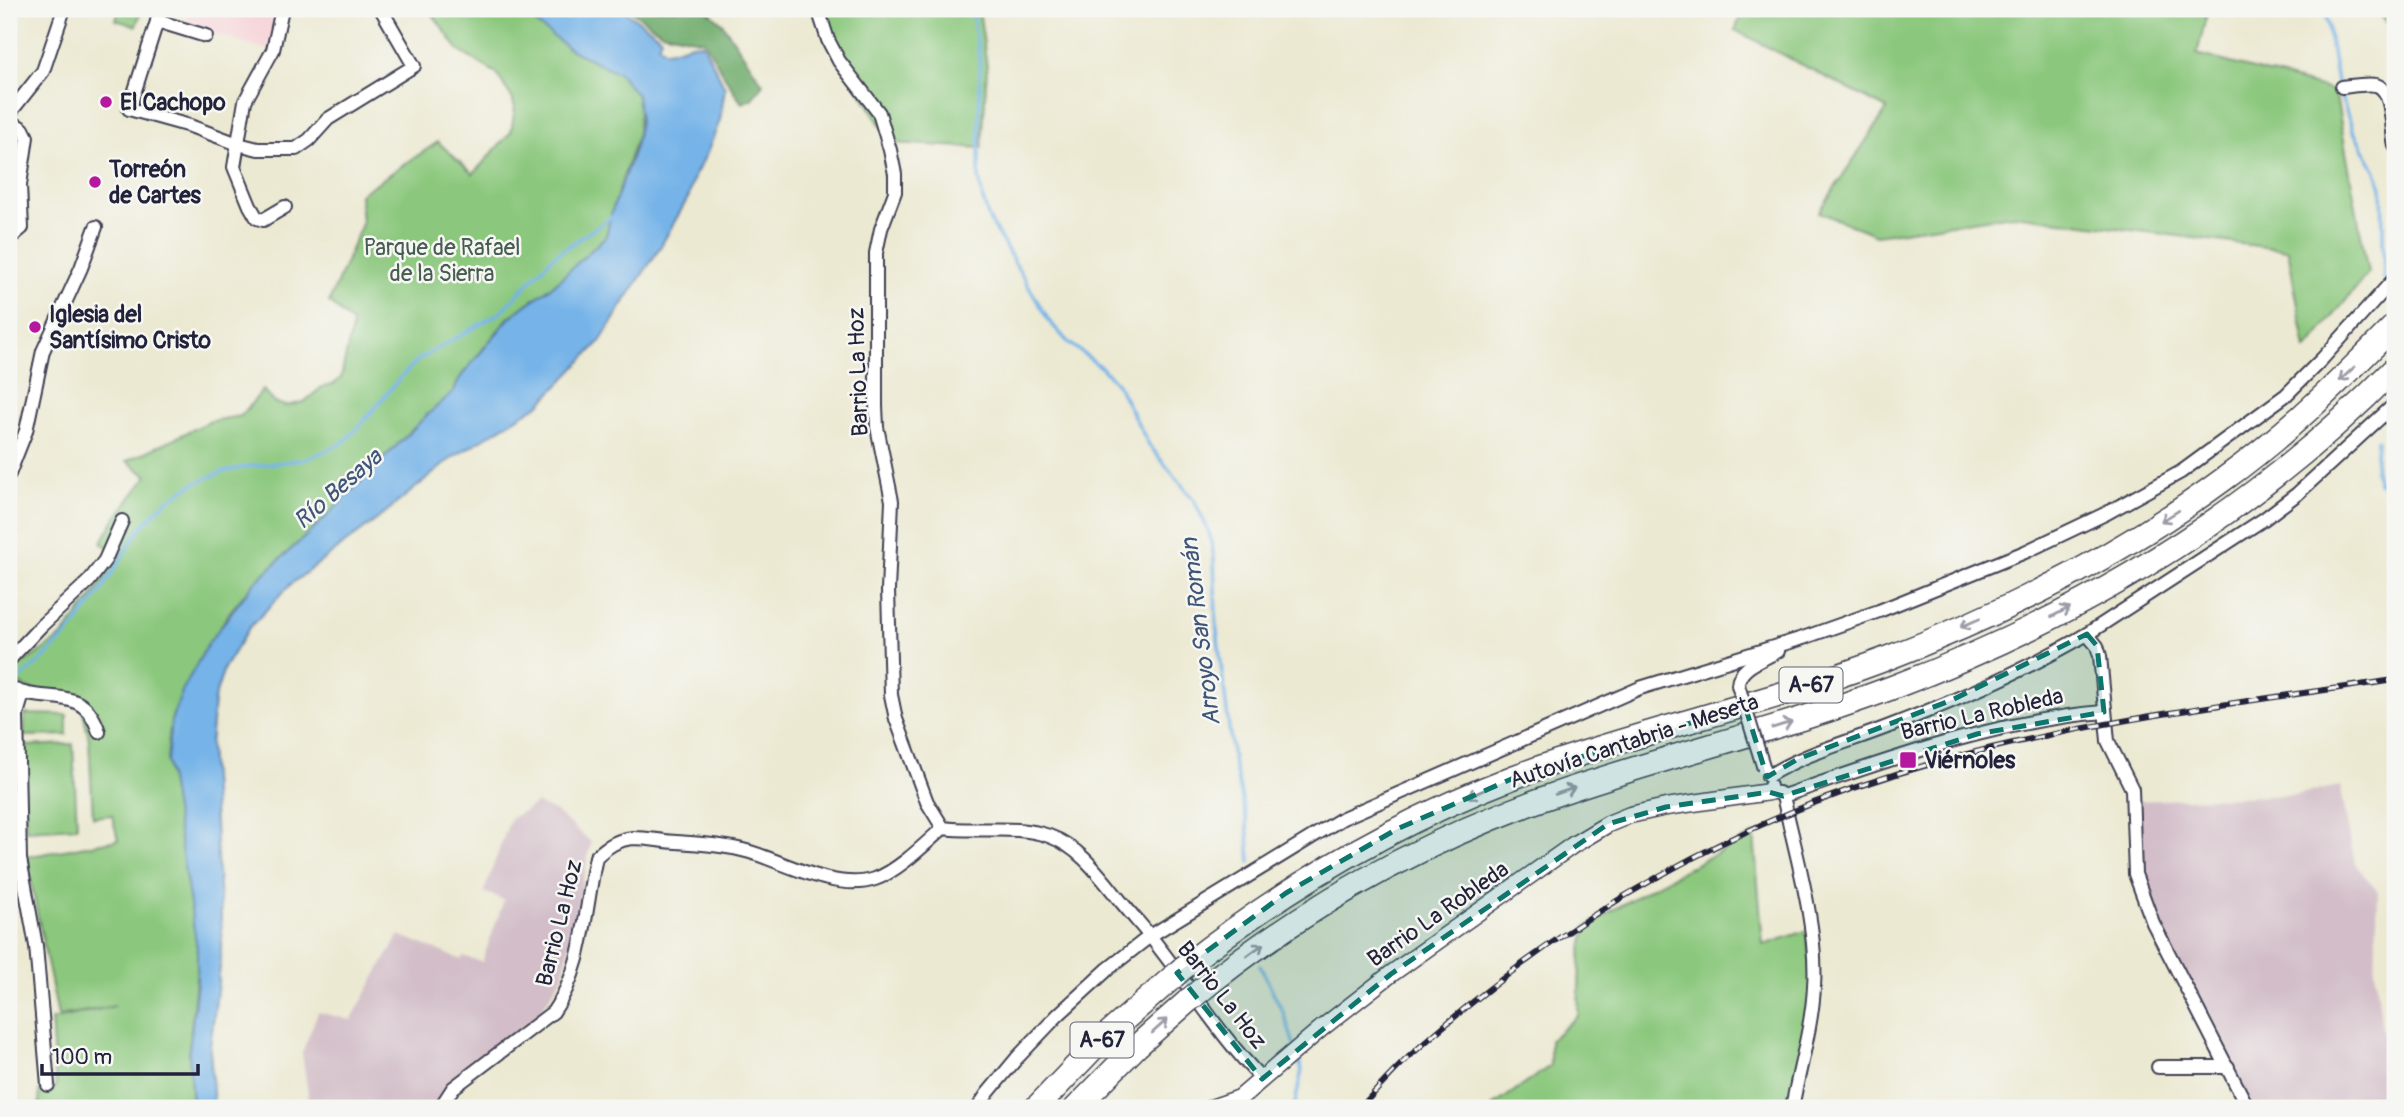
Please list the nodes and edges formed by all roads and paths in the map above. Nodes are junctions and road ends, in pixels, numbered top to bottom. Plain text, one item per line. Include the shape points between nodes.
1 (64, 9) edge
2 (282, 9) edge
3 (381, 9) edge
4 (818, 9) edge
5 (159, 15) edge
6 (206, 36) dead end
7 (2342, 87) dead end
8 (9, 114) edge
9 (9, 120) edge
10 (238, 144) junction
11 (2395, 146) edge
12 (285, 207) dead end
13 (96, 227) dead end
14 (9, 239) edge
15 (2395, 278) edge
16 (2395, 326) edge
17 (2395, 368) edge
18 (2395, 404) edge
19 (9, 474) edge
20 (122, 521) dead end
21 (2087, 634) junction
22 (1803, 638) junction
23 (9, 660) edge
24 (1724, 663) junction
25 (1738, 685) junction
26 (16, 691) edge
27 (2104, 712) junction
28 (99, 732) dead end
29 (1771, 783) junction
30 (943, 828) junction
31 (1150, 936) junction
32 (2158, 1067) dead end
33 (2228, 1067) junction
34 (1262, 1079) junction
35 (48, 1085) dead end
36 (1233, 1104) edge
37 (440, 1108) edge
38 (978, 1108) edge
39 (1036, 1108) edge
40 (1076, 1108) edge
41 (1210, 1108) edge
42 (1792, 1108) edge
43 (2248, 1108) edge

1 - 8 street via 43,71
2 - 10 street via 273,50 245,101
3 - 10 street via 414,66 328,119 296,149
4 - 30 street, Barrio La Hoz via 839,61 879,113 895,174 895,192 881,229 876,265 876,416 892,500 889,674 896,719 927,802
5 - 6 street
5 - 10 street via 129,110 190,125
7 - 11 street via 2375,85 2384,90
9 - 14 street via 23,129 27,139 20,185 22,228
10 - 12 street via 234,167 257,218 263,220
13 - 19 street via 43,351 26,431
15 - 22 street via 2286,395 2181,472 2025,552
16 -> 39 highway, Autovía Cantabria - Meseta / A-67 via 2314,405 2234,472 2070,574 1884,659 1541,768 1432,812 1308,879 1178,972 1102,1039
40 -> 17 highway, Autovía Cantabria - Meseta / A-67 via 1195,996 1319,907 1392,865 1459,832 1573,788 1889,689 2092,596 2164,555 2256,493
18 - 21 street, Barrio La Robleda via 2264,519
20 - 23 street via 105,560 89,581
21 - 27 street via 2097,646
21 - 29 street, Barrio La Robleda via 1952,700 1797,759
22 - 24 street
22 - 25 street via 1745,669
24 - 25 street
24 - 31 street via 1628,693 1343,818
25 - 29 street, bridge
26 - 28 street via 72,698 95,718
26 - 35 street via 20,859 36,946
27 - 29 street, Barrio La Robleda via 2055,717
27 - 33 street via 2110,748 2133,789 2135,874 2153,923
29 - 34 street, Barrio La Robleda via 1608,824 1391,974
29 - 42 street via 1794,841 1813,945 1810,1013
30 - 31 street, Barrio La Hoz via 1025,831 1071,846
30 - 37 street, Barrio La Hoz via 890,870 859,881 822,877 718,845 632,838 604,849 596,857 575,964 561,1001 553,1012 453,1088
31 - 34 street, Barrio La Hoz via 1204,1011
31 - 38 street, Barrio La Hoz via 1058,1015
32 - 33 street
33 - 43 street
34 - 36 street, Barrio La Robleda
36 - 41 street, Barrio La Robleda

